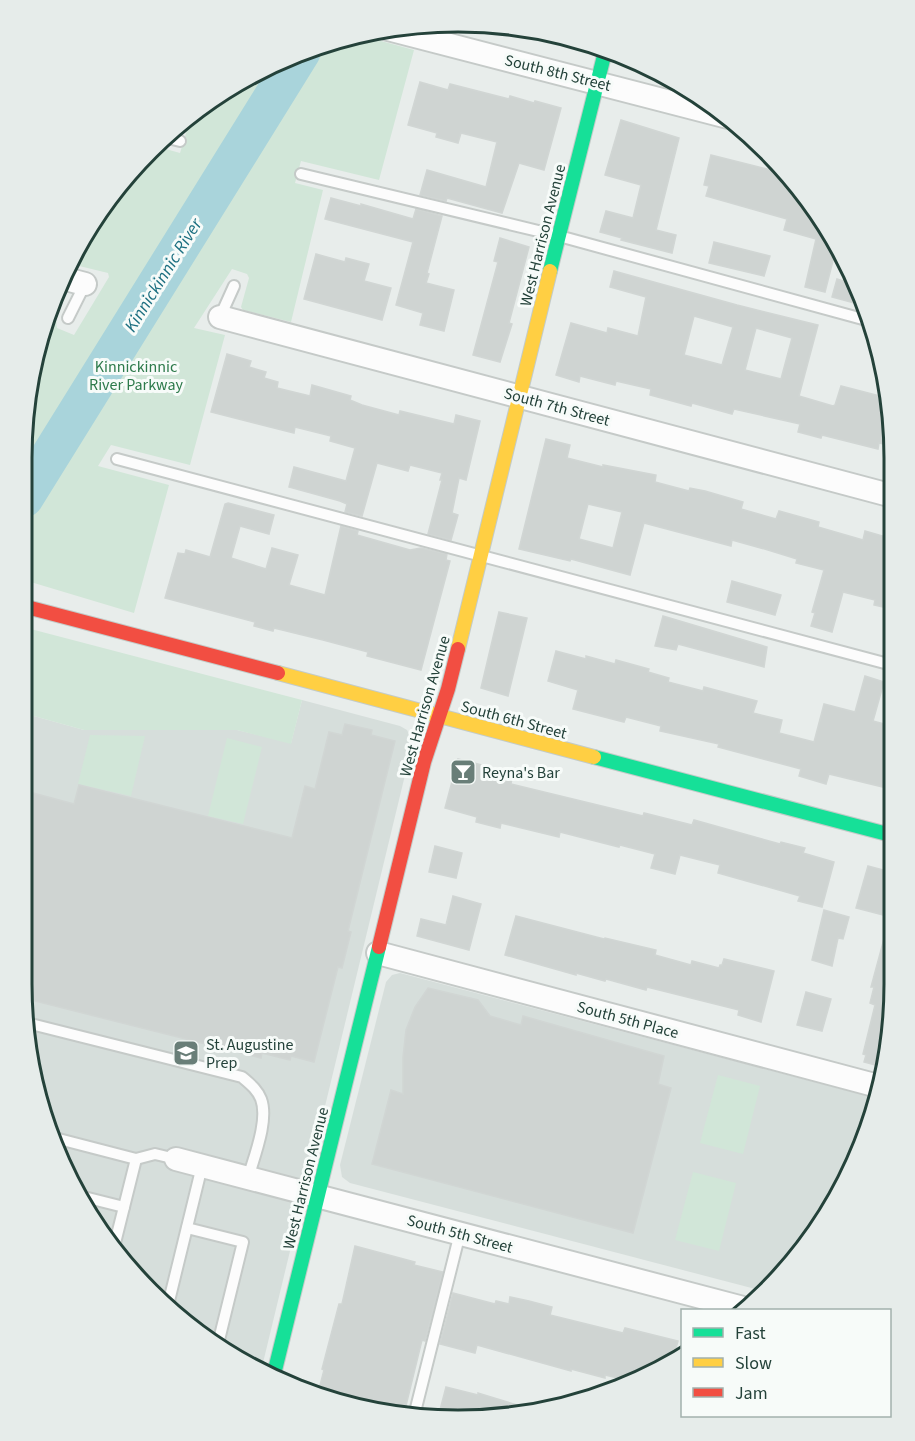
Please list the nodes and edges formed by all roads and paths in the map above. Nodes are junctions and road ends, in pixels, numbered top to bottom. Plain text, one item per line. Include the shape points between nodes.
1 (409, 34) edge
2 (603, 57) edge
3 (597, 81) junction
4 (704, 110) edge
5 (174, 140) edge
6 (180, 141) dead end
7 (301, 174) dead end
8 (559, 236) junction
9 (70, 280) edge
10 (85, 284) joint
11 (234, 286) dead end
12 (220, 317) joint
13 (68, 318) dead end
14 (860, 318) edge
15 (519, 396) junction
16 (117, 459) dead end
17 (884, 494) edge
18 (480, 555) junction
19 (32, 608) edge
20 (884, 663) edge
21 (439, 716) junction
22 (884, 833) edge
23 (378, 953) junction
24 (33, 1025) edge
25 (871, 1084) edge
26 (61, 1140) edge
27 (136, 1159) junction
28 (176, 1159) joint
29 (202, 1166) junction
30 (248, 1178) junction
31 (317, 1197) junction
32 (91, 1199) edge
33 (124, 1207) junction
34 (187, 1228) junction
35 (460, 1233) junction
36 (116, 1238) edge
37 (170, 1298) edge
38 (734, 1308) edge
39 (220, 1337) edge
40 (275, 1369) edge
41 (416, 1408) edge

1 - 3 street, South 8th Street
2 - 3 street, West Harrison Avenue
3 - 4 street, South 8th Street
3 - 8 street, West Harrison Avenue
5 - 6 lane
7 - 8 lane
8 - 14 lane
8 - 15 street, West Harrison Avenue
9 - 10 street
10 - 13 lane
11 - 12 lane
12 - 15 street, South 7th Street
15 - 17 street, South 7th Street
15 - 18 street, West Harrison Avenue
16 - 18 lane
18 - 20 lane
18 - 21 street, West Harrison Avenue
19 - 21 street, South 6th Street
21 - 22 street, South 6th Street
21 - 23 street, West Harrison Avenue via 424,762
23 - 25 street, South 5th Place
23 - 31 street, West Harrison Avenue
24 - 30 lane via 242,1077 261,1099 264,1113
26 - 27 lane
27 - 28 lane via 155,1154
27 - 33 lane
28 - 29 street, South 5th Street
29 - 30 street, South 5th Street
29 - 34 lane
30 - 31 street, South 5th Street
31 - 35 street, South 5th Street
31 - 40 street, West Harrison Avenue
32 - 33 lane
33 - 36 lane
34 - 37 lane
34 - 39 lane via 243,1242
35 - 38 street, South 5th Street
35 - 41 lane

